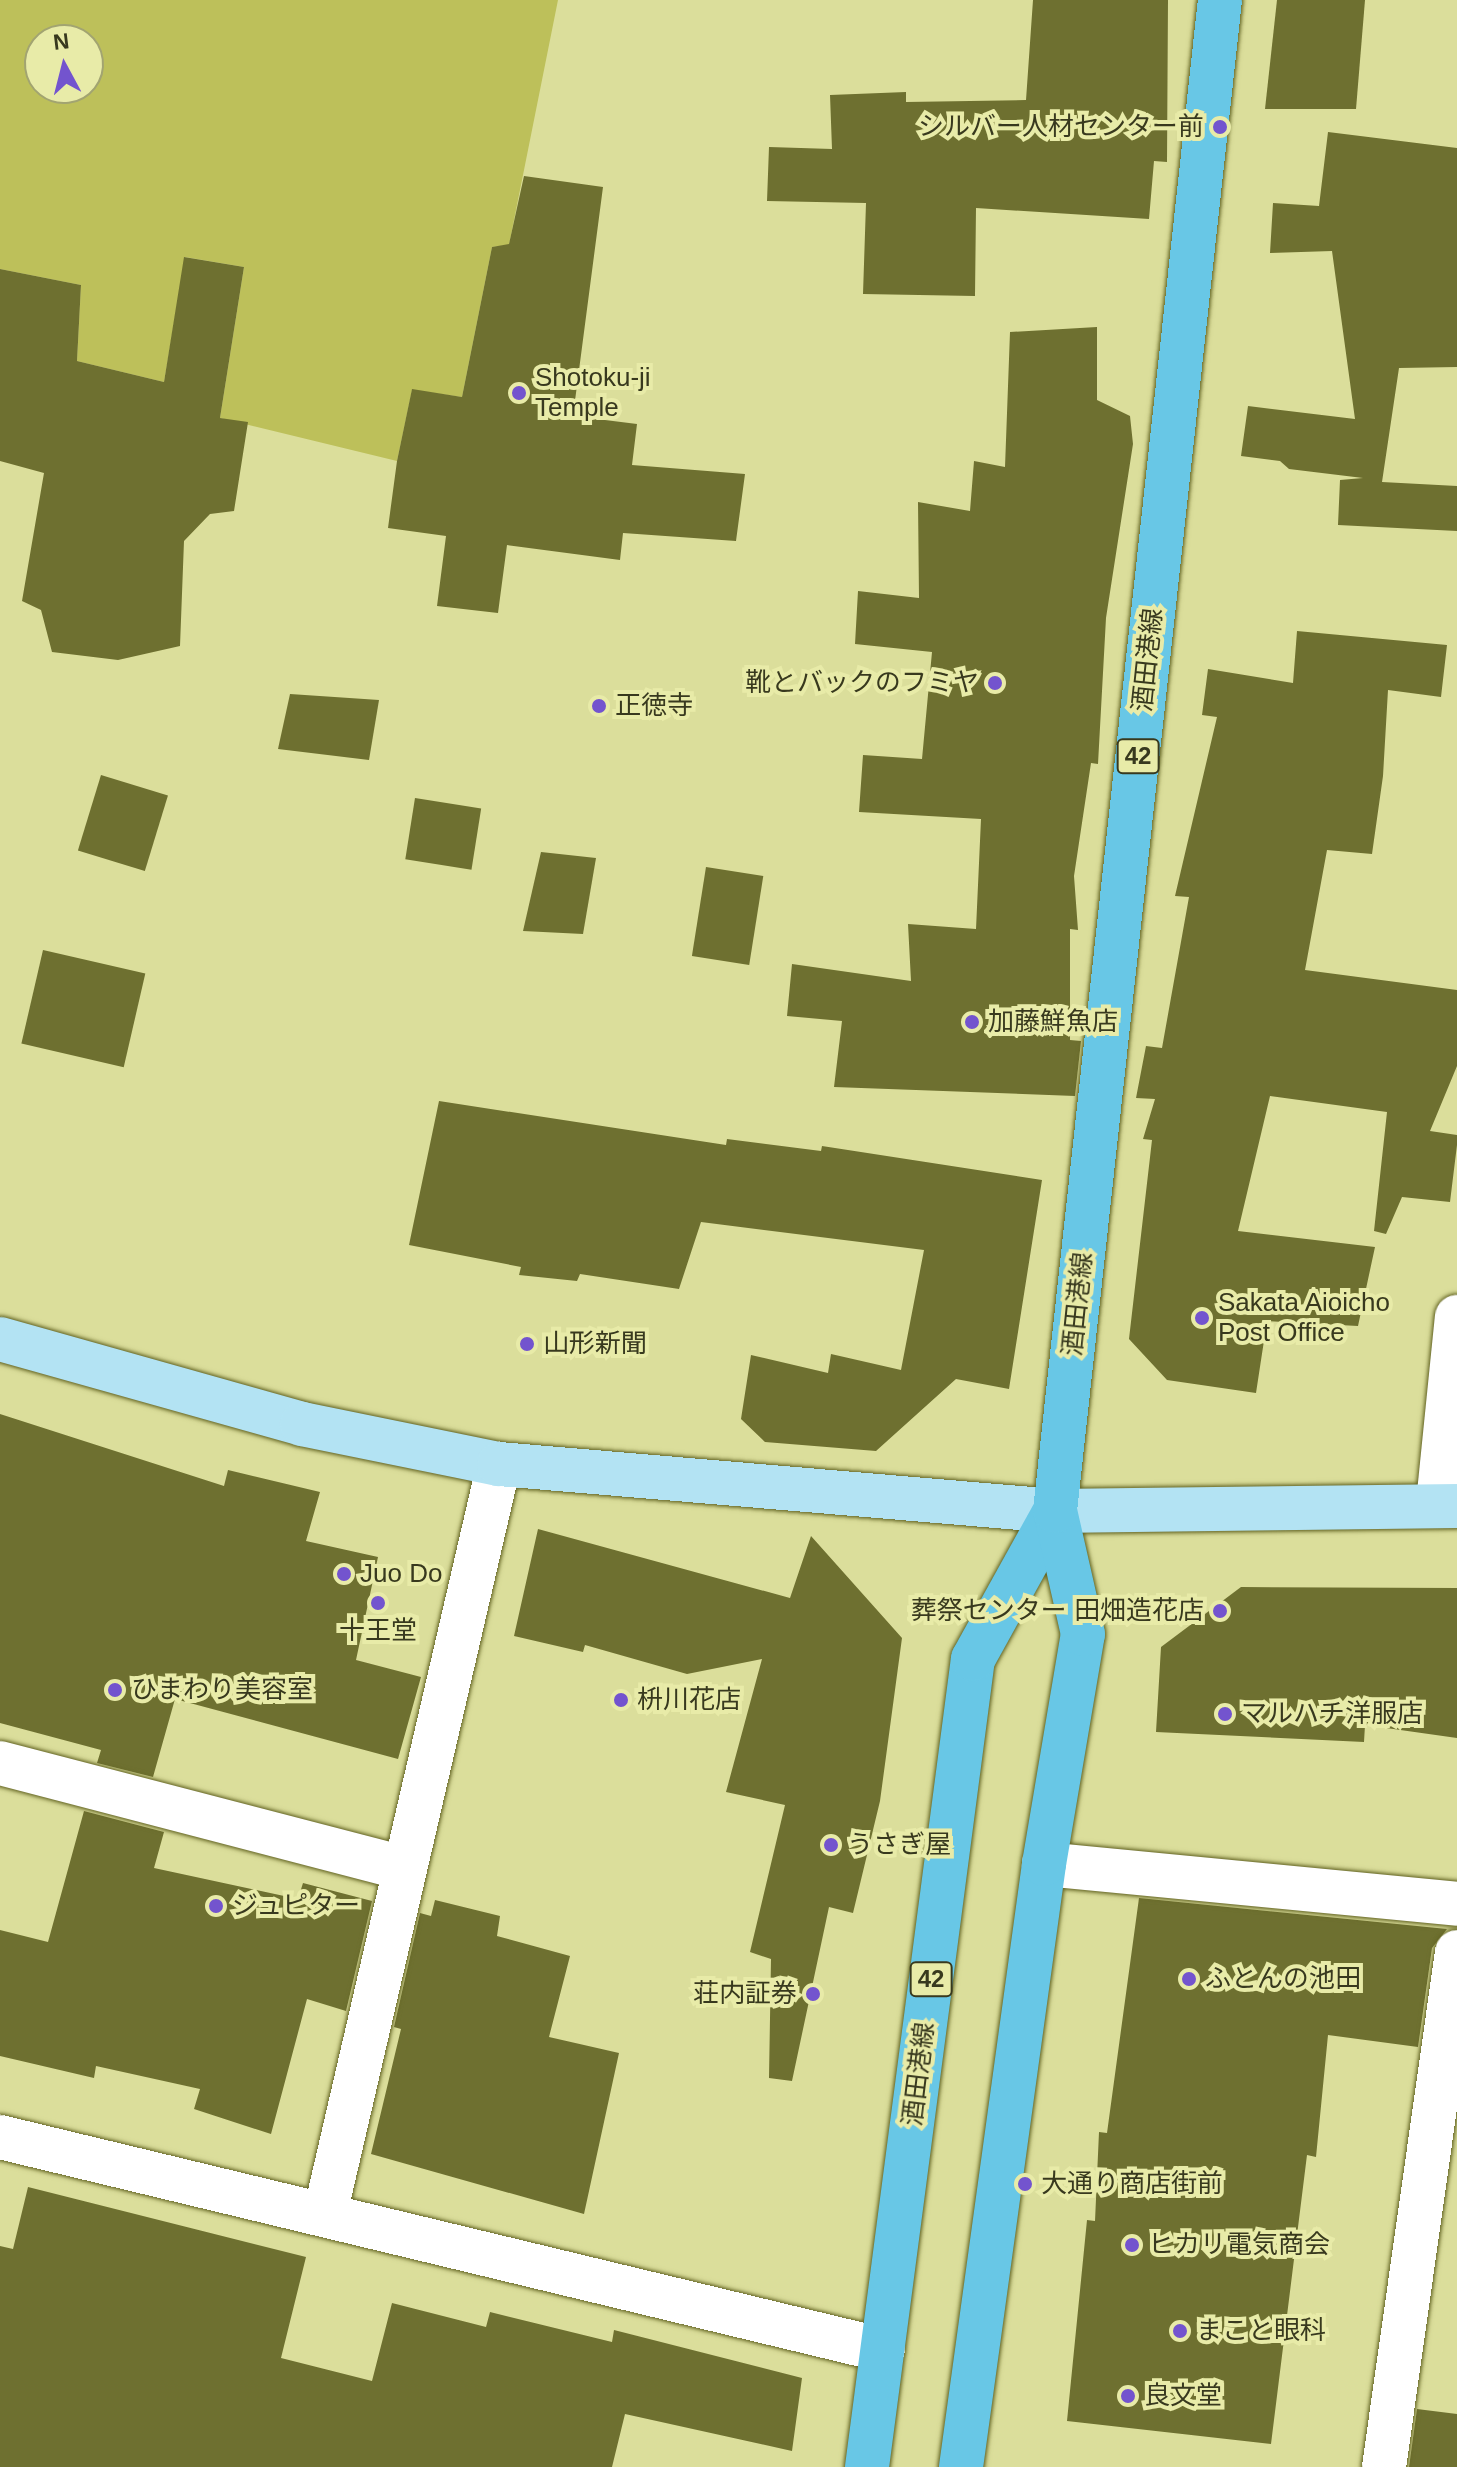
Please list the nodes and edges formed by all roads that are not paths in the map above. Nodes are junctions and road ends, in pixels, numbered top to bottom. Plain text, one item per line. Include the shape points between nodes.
1 (1220, 0) edge
2 (1457, 1317) edge
3 (0, 1339) edge
4 (499, 1464) junction
5 (1448, 1504) edge
6 (1055, 1511) junction
7 (0, 1763) edge
8 (1044, 1864) junction
9 (403, 1868) junction
10 (1457, 1904) edge
11 (1457, 1952) edge
12 (0, 2137) edge
13 (325, 2214) junction
14 (883, 2350) junction
15 (867, 2467) edge
16 (961, 2467) edge
17 (1384, 2467) edge

1 - 6 main road, 酒田港線 / 42
2 - 5 street
3 - 4 street via 302,1424
4 - 6 street
4 - 9 street
5 - 6 street
6 - 8 main road, 酒田港線 / 42 via 1083,1634
6 - 14 main road, 酒田港線 / 42 via 973,1659
7 - 9 street
8 - 10 street
8 - 16 main road, 酒田港線 / 42
9 - 13 street
11 - 17 street
12 - 13 street
13 - 14 street
14 - 15 main road, 酒田港線 / 42

